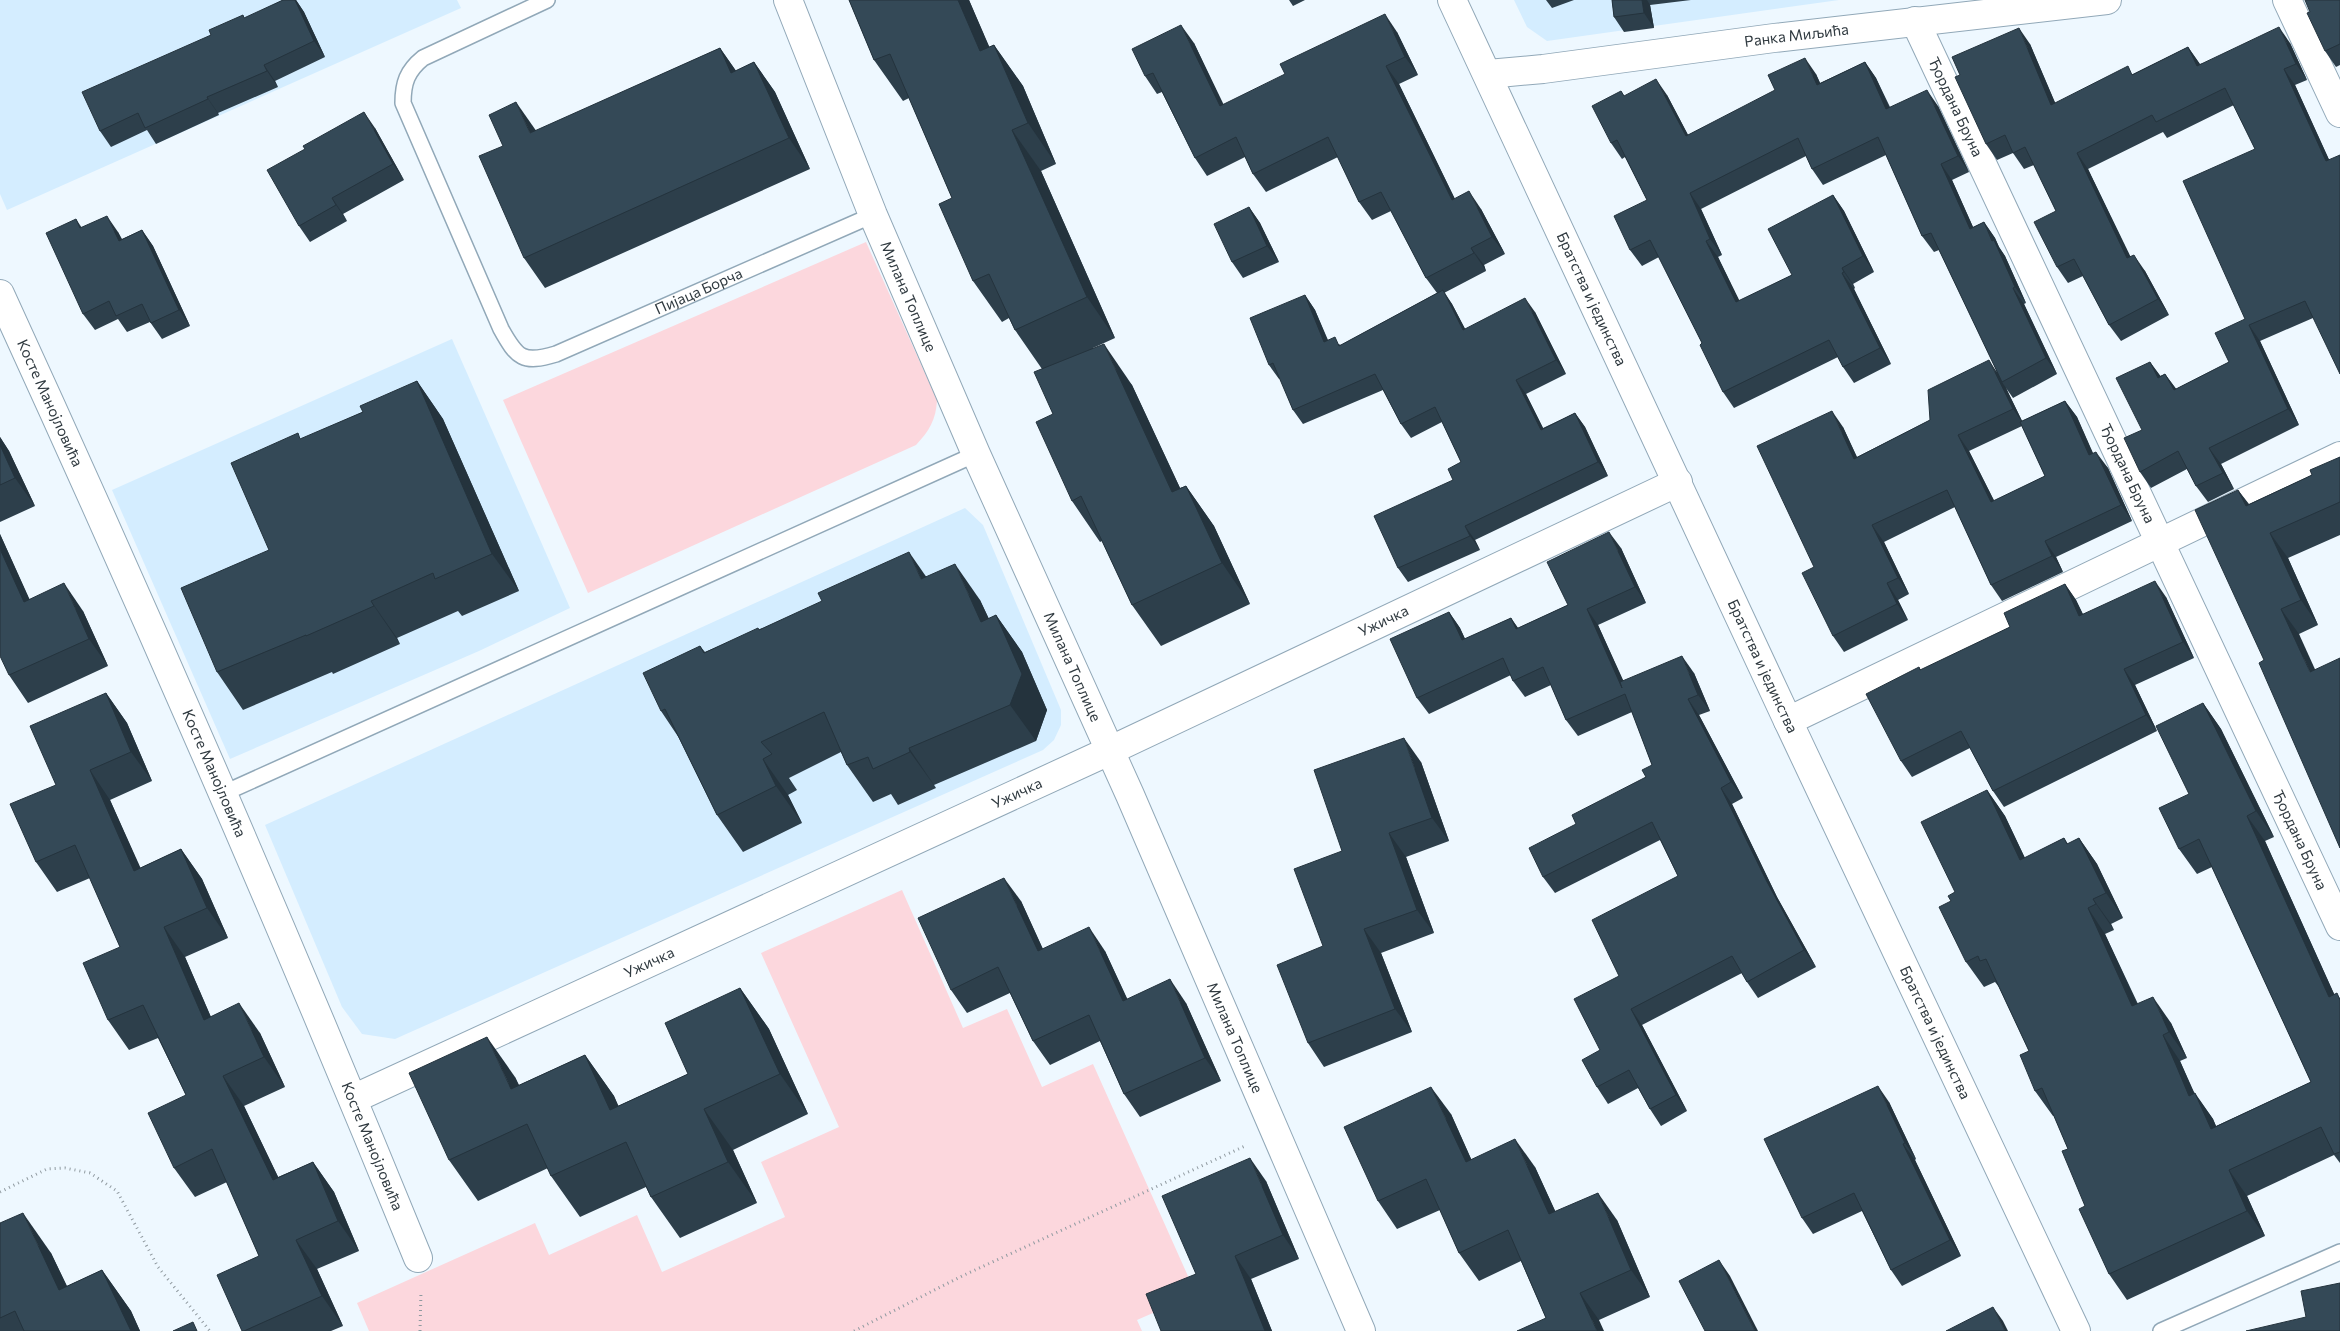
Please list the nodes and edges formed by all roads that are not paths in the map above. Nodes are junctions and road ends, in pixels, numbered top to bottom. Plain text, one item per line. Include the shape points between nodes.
1 (547, 0) edge
2 (788, 0) edge
3 (1452, 0) edge
4 (2107, 0) edge
5 (2287, 0) edge
6 (1915, 21) junction
7 (1488, 74) junction
8 (2340, 113) edge
9 (873, 215) junction
10 (0, 294) edge
11 (976, 454) junction
12 (2340, 456) edge
13 (1678, 482) junction
14 (2160, 542) junction
15 (1788, 721) junction
16 (1109, 751) junction
17 (222, 794) junction
18 (2340, 926) edge
19 (353, 1099) junction
20 (2340, 1252) edge
21 (418, 1258) road end
22 (1361, 1331) edge
23 (2076, 1331) edge
24 (2161, 1331) edge

1 - 9 lane, Пијаца Борча via 423,58 411,67 403,90 407,112 501,329 510,346 523,358 536,360 556,354
2 - 9 street, Милана Топлице
3 - 7 street, Братства и јединства
4 - 6 street, Ранка Миљића
5 - 8 street
6 - 7 street, Ранка Миљића
6 - 14 street, Ђордана Бруна
7 - 13 street, Братства и јединства
9 - 11 street, Милана Топлице
10 - 17 street, Косте Манојловића via 117,547
11 - 16 street, Милана Топлице
11 - 17 lane
12 - 14 street
13 - 15 street, Братства и јединства
13 - 16 street, Ужичка
14 - 15 street
14 - 18 street, Ђордана Бруна
15 - 23 street, Братства и јединства
16 - 19 street, Ужичка
16 - 22 street, Милана Топлице
17 - 19 street, Косте Манојловића
19 - 21 street, Косте Манојловића
20 - 24 lane

